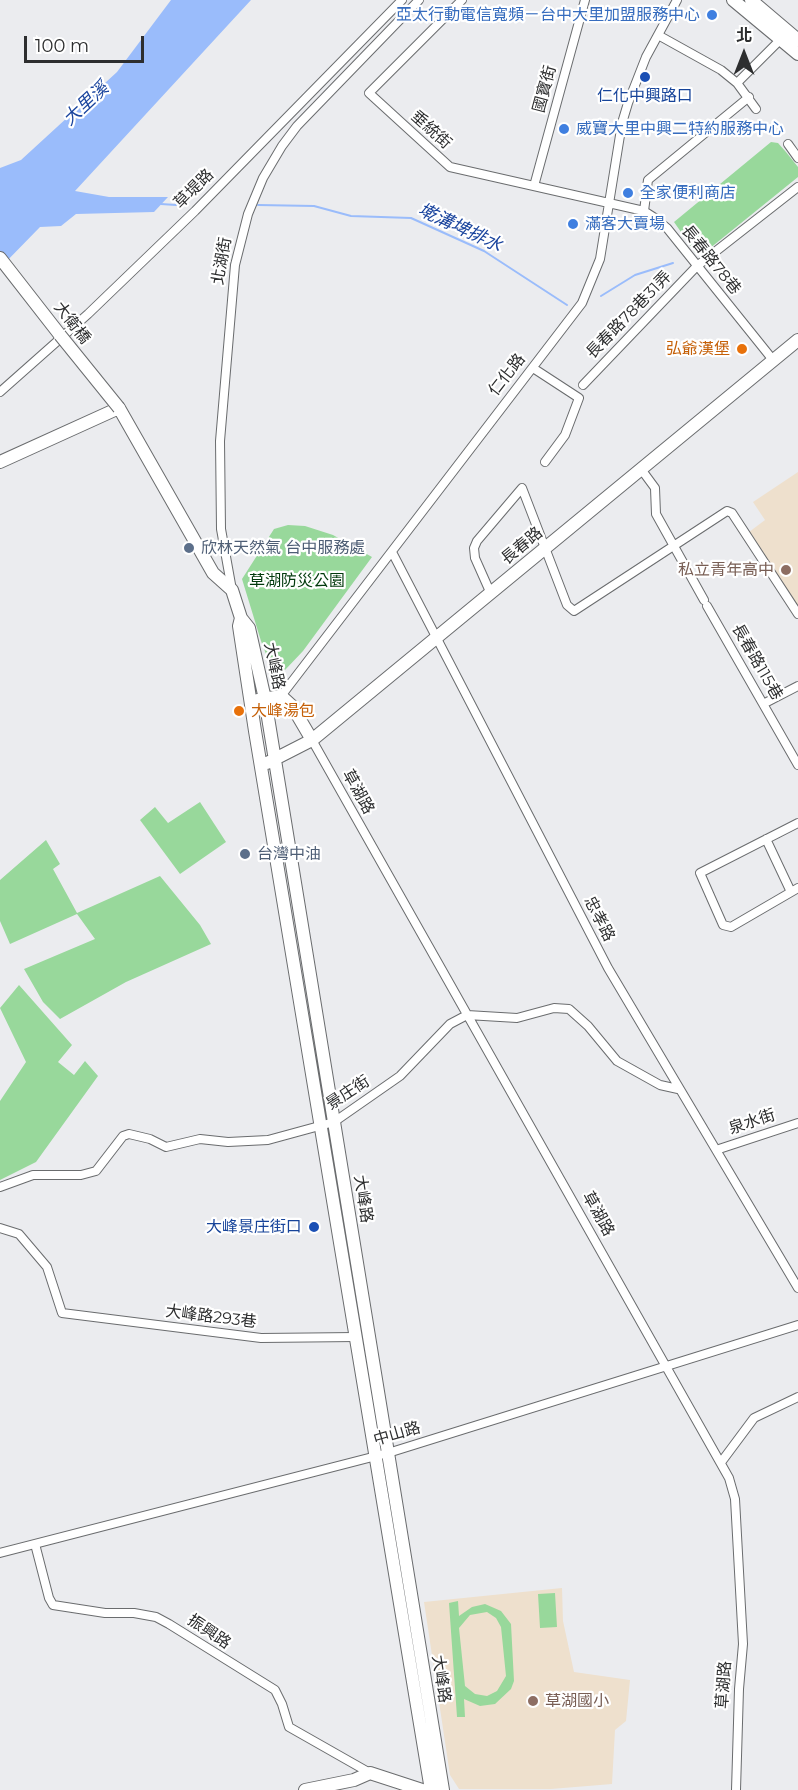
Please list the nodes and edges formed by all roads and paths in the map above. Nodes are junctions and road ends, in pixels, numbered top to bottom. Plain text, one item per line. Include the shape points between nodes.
1 (402, 0) edge
2 (420, 0) edge
3 (462, 0) edge
4 (585, 0) edge
5 (677, 0) edge
6 (733, 0) edge
7 (751, 0) edge
8 (658, 35) junction
9 (781, 39) junction
10 (798, 40) edge
11 (798, 54) edge
12 (737, 83) junction
13 (749, 97) junction
14 (756, 109) dead end
15 (788, 144) dead end
16 (798, 158) edge
17 (534, 186) junction
18 (798, 187) edge
19 (610, 203) junction
20 (644, 211) junction
21 (0, 258) edge
22 (697, 266) junction
23 (797, 344) edge
24 (772, 360) junction
25 (533, 368) junction
26 (581, 391) junction
27 (0, 392) edge
28 (119, 408) junction
29 (0, 462) edge
30 (545, 462) dead end
31 (641, 468) junction
32 (674, 545) junction
33 (546, 547) junction
34 (392, 552) junction
35 (232, 590) junction
36 (491, 594) junction
37 (798, 614) edge
38 (241, 618) junction
39 (436, 637) junction
40 (798, 686) edge
41 (281, 696) junction
42 (265, 699) junction
43 (251, 701) junction
44 (765, 703) junction
45 (312, 740) junction
46 (796, 756) edge
47 (274, 761) junction
48 (260, 765) junction
49 (798, 765) edge
50 (798, 823) edge
51 (766, 839) junction
52 (795, 890) edge
53 (467, 1015) junction
54 (678, 1089) junction
55 (334, 1122) junction
56 (798, 1123) edge
57 (321, 1125) junction
58 (716, 1150) junction
59 (0, 1187) edge
60 (0, 1228) edge
61 (795, 1280) edge
62 (798, 1288) edge
63 (798, 1325) edge
64 (356, 1337) junction
65 (668, 1366) junction
66 (798, 1397) edge
67 (388, 1453) junction
68 (374, 1456) junction
69 (722, 1461) junction
70 (35, 1544) junction
71 (0, 1553) edge
72 (370, 1773) junction
73 (305, 1790) edge
74 (422, 1790) edge
75 (431, 1790) edge
76 (443, 1790) edge
77 (736, 1790) edge

1 - 27 street, 草堤路 via 195,211
2 - 35 street, 北湖街 via 297,126 263,178 248,214 235,265 219,450 221,529
3 - 17 street, 垂統街 via 369,93 450,167
4 - 17 street, 國寶街
5 - 8 street, 仁化路
6 - 9 street
7 - 10 street
8 - 12 street via 722,70
8 - 19 street, 仁化路 via 635,83 622,123
9 - 11 street
9 - 12 street
12 - 13 street
13 - 14 street
13 - 20 street via 648,180
15 - 16 street
17 - 19 street, 垂統街
18 - 22 street, 長春路78巷31弄
19 - 20 street, 長春路78巷
19 - 25 street, 仁化路 via 600,259 589,290
20 - 22 street, 長春路78巷 via 667,228
21 - 28 street, 大衛橋, bridge
22 - 24 street, 長春路78巷
22 - 26 street, 長春路78巷31弄
23 - 24 street, 長春路
24 - 31 street, 長春路
25 - 26 street
25 - 34 street, 仁化路
26 - 30 street via 565,435
28 - 29 street
28 - 35 street, 大峰路 via 213,573
31 - 32 street, 長春路115巷 via 655,488 656,514
31 - 33 street, 長春路
32 - 33 street via 574,610 567,605
32 - 37 street via 727,511 732,513
32 - 44 street, 長春路115巷
33 - 36 street, 長春路
33 - 36 street via 522,488 474,548
34 - 39 street, 忠孝路
34 - 41 street, 仁化路
35 - 38 street, 大峰路
36 - 39 street, 長春路
38 - 42 street, 大峰路 via 249,628
38 - 43 street, 大峰路
39 - 45 street, 長春路
39 - 54 street, 忠孝路 via 608,968
40 - 44 street
41 - 42 street
41 - 45 street, 草湖路 via 292,706
42 - 43 street
42 - 47 street, 大峰路
43 - 48 street, 大峰路
44 - 46 street, 長春路115巷
45 - 47 street, 長春路
45 - 53 street, 草湖路
46 - 49 street, 長春路115巷
47 - 48 street, 長春路
47 - 55 street, 大峰路
48 - 57 street, 大峰路
50 - 51 street
51 - 52 street
51 - 52 street via 700,873 723,925 731,927
53 - 54 street via 517,1018 554,1008 569,1009 617,1060 660,1085
53 - 55 street, 景庄街 via 450,1024 400,1076
53 - 65 street, 草湖路
54 - 58 street, 忠孝路
55 - 57 street, 景庄街
55 - 67 street, 大峰路
56 - 58 street, 泉水街
57 - 59 street, 景庄街 via 268,1140 200,1139 166,1147 129,1134 123,1136 96,1171 81,1175 33,1175
57 - 64 street, 大峰路
58 - 61 street, 忠孝路
60 - 64 street, 大峰路293巷 via 19,1234 47,1267 62,1312 261,1338
61 - 62 street, 忠孝路
63 - 65 street, 中山路
64 - 68 street, 大峰路
65 - 67 street, 中山路
65 - 69 street, 草湖路
66 - 69 street via 754,1418
67 - 68 street, 中山路
67 - 76 street, 大峰路
68 - 70 street, 中山路
68 - 75 street, 大峰路
69 - 77 street, 草湖路 via 735,1499 742,1602
70 - 71 street, 中山路
70 - 72 street, 振興路 via 53,1605 156,1617 275,1690 288,1727
72 - 73 street
72 - 74 street

